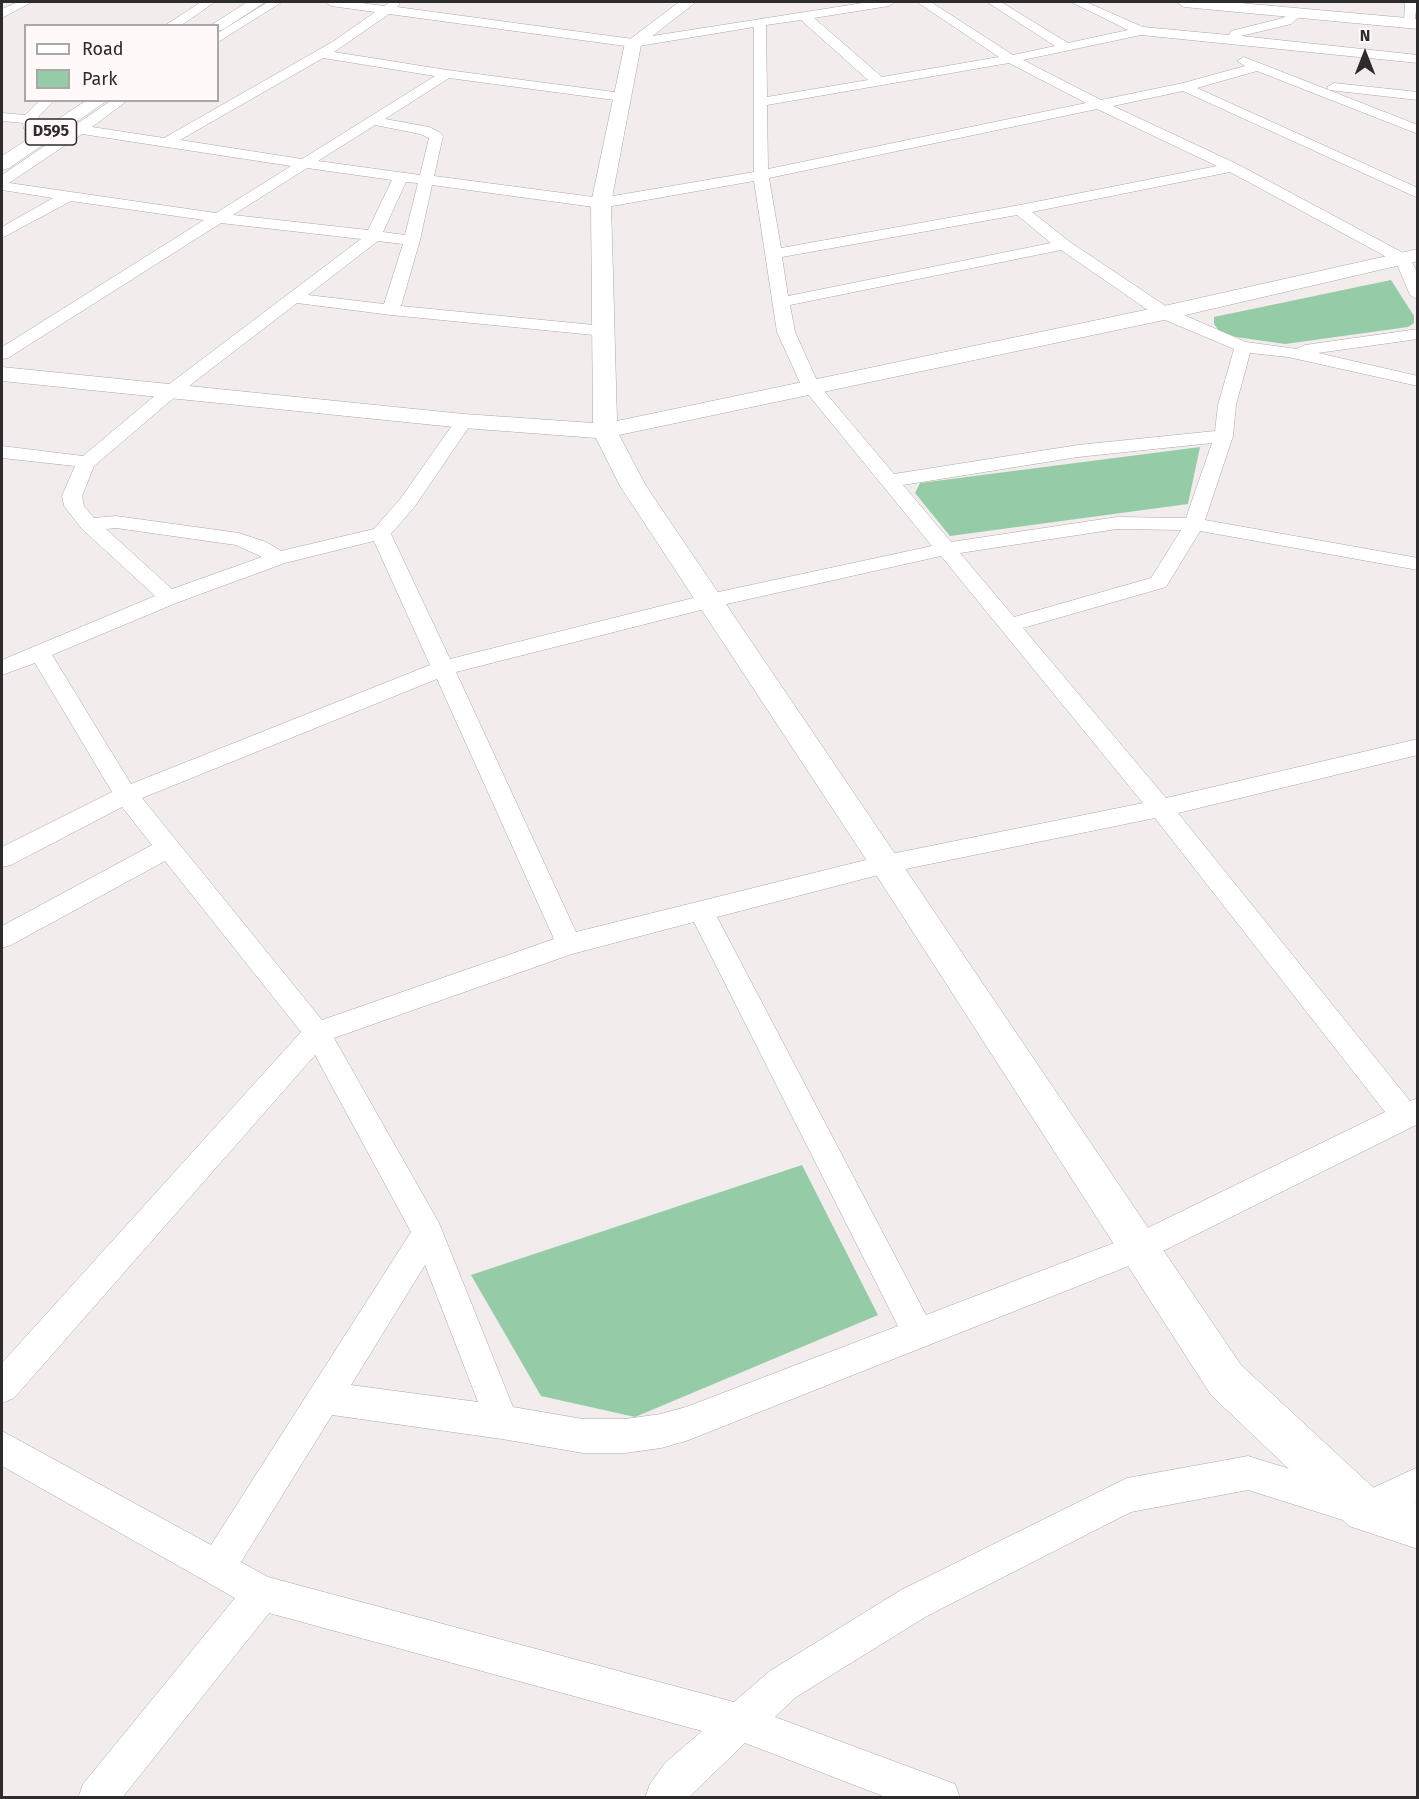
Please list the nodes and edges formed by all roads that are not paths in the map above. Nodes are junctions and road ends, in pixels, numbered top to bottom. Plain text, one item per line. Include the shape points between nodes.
1 (26, 2) edge
2 (209, 2) edge
3 (236, 2) edge
4 (257, 2) edge
5 (276, 2) edge
6 (331, 2) edge
7 (398, 2) edge
8 (688, 2) edge
9 (889, 2) edge
10 (923, 2) edge
11 (993, 2) edge
12 (1077, 2) edge
13 (1184, 2) edge
14 (1411, 2) edge
15 (1229, 4) edge
16 (386, 9) junction
17 (1297, 13) junction
18 (2, 14) edge
19 (803, 15) junction
20 (760, 21) junction
21 (173, 24) edge
22 (199, 24) edge
23 (1414, 24) edge
24 (219, 25) edge
25 (1142, 31) junction
26 (1192, 35) junction
27 (219, 37) edge
28 (1217, 38) junction
29 (633, 42) junction
30 (1067, 48) junction
31 (321, 54) junction
32 (1011, 59) junction
33 (1418, 59) edge
34 (1258, 66) junction
35 (447, 74) junction
36 (879, 82) junction
37 (1304, 84) junction
38 (1185, 87) junction
39 (1418, 96) edge
40 (622, 97) junction
41 (46, 102) edge
42 (67, 102) edge
43 (97, 102) edge
44 (119, 102) edge
45 (762, 102) junction
46 (1099, 105) junction
47 (2, 117) edge
48 (373, 121) junction
49 (29, 123) junction
50 (79, 129) junction
51 (1418, 130) edge
52 (11, 137) dead end
53 (170, 141) junction
54 (2, 164) edge
55 (307, 164) junction
56 (1232, 167) junction
57 (761, 175) junction
58 (401, 176) junction
59 (426, 180) junction
60 (2, 181) edge
61 (2, 186) edge
62 (1418, 194) edge
63 (68, 196) junction
64 (602, 203) junction
65 (1020, 210) junction
66 (219, 218) junction
67 (2, 233) edge
68 (373, 237) junction
69 (412, 240) junction
70 (1064, 245) junction
71 (773, 254) junction
72 (1410, 257) edge
73 (1418, 295) edge
74 (294, 298) junction
75 (781, 302) junction
76 (391, 310) junction
77 (1164, 313) junction
78 (604, 331) junction
79 (1418, 334) edge
80 (1243, 347) junction
81 (1288, 352) junction
82 (2, 354) edge
83 (2, 374) edge
84 (1418, 381) edge
85 (811, 387) junction
86 (170, 392) junction
87 (464, 421) junction
88 (605, 431) junction
89 (1224, 436) junction
90 (2, 452) edge
91 (87, 462) junction
92 (889, 481) junction
93 (1194, 524) junction
94 (89, 525) junction
95 (381, 533) junction
96 (946, 549) junction
97 (278, 558) junction
98 (1418, 564) edge
99 (169, 598) junction
100 (709, 601) junction
101 (1010, 625) junction
102 (39, 652) junction
103 (2, 668) edge
104 (444, 668) junction
105 (1418, 747) edge
106 (126, 795) junction
107 (1161, 808) junction
108 (168, 848) junction
109 (2, 858) edge
110 (886, 864) junction
111 (701, 911) junction
112 (2, 938) edge
113 (569, 944) junction
114 (317, 1033) junction
115 (1411, 1113) edge
116 (428, 1233) junction
117 (1138, 1248) junction
118 (918, 1334) junction
119 (2, 1388) edge
120 (325, 1398) junction
121 (502, 1422) junction
122 (2, 1448) edge
123 (1418, 1484) edge
124 (1365, 1510) junction
125 (1418, 1527) edge
126 (217, 1568) junction
127 (262, 1593) junction
128 (741, 1723) junction
129 (97, 1797) edge
130 (664, 1797) edge
131 (941, 1797) edge

1 - 18 street
2 - 21 street
3 - 22 main road
4 - 24 main road
5 - 27 street
6 - 16 street
7 - 16 street
8 - 29 main road
9 - 19 street
10 - 32 street
11 - 30 street
12 - 25 street
13 - 15 main road
14 - 23 street
15 - 17 main road
16 - 29 street
16 - 31 street
17 - 23 main road
17 - 28 street via 1287,21
19 - 20 street
19 - 36 street
20 - 29 street
20 - 45 street
25 - 26 street
25 - 30 street
26 - 28 street
26 - 34 street via 1197,44
28 - 33 street
29 - 40 main road
30 - 32 street
31 - 35 street
31 - 53 street
32 - 36 street
32 - 46 street
34 - 37 street
34 - 38 street
35 - 40 street
35 - 48 street
36 - 45 street
37 - 39 street
37 - 51 street
38 - 46 street
38 - 62 street
40 - 64 main road
41 - 49 street via 37,108
42 - 49 main road, D595
43 - 54 main road, D595
44 - 50 street
45 - 57 street
46 - 56 street
46 - 57 street
47 - 49 street
48 - 55 street
48 - 59 street via 433,133 436,140
49 - 52 main road, D595
50 - 53 street
50 - 60 street
53 - 55 street
55 - 58 street
55 - 66 street
56 - 65 street
56 - 72 street
57 - 64 street
57 - 71 street
58 - 59 street
58 - 68 street
59 - 64 street
59 - 69 street
61 - 63 street
63 - 66 street
63 - 67 street
64 - 78 main road
65 - 70 street
65 - 71 street
66 - 68 street
66 - 82 street
68 - 69 street
68 - 74 street
69 - 76 street
70 - 75 street
70 - 77 street
71 - 75 street
72 - 73 street
72 - 77 main road
74 - 76 street
74 - 86 street
75 - 85 street via 786,332
76 - 78 street
77 - 80 street
77 - 85 main road
78 - 88 main road
79 - 81 street
80 - 81 street
80 - 89 street via 1227,405
81 - 84 street
83 - 86 main road
85 - 88 main road
85 - 92 street
86 - 87 main road
86 - 91 street
87 - 88 main road
87 - 95 street via 408,502
88 - 100 main road via 633,486
89 - 92 street via 1078,451
89 - 93 street
90 - 91 street
91 - 94 street via 72,496 74,506
92 - 96 street
93 - 96 street via 1117,523
93 - 98 street
93 - 101 street via 1159,582
94 - 97 street via 116,522 239,539
94 - 99 street
95 - 97 street
95 - 104 street
96 - 100 street
96 - 101 street
97 - 99 street
99 - 102 street
100 - 104 street
100 - 110 main road
101 - 107 street
102 - 103 street
102 - 106 street
104 - 106 street
104 - 113 street
105 - 107 street
106 - 108 street
106 - 109 street
107 - 110 street
107 - 115 street
108 - 112 street
108 - 114 street
110 - 111 street
110 - 117 main road
111 - 113 street
111 - 118 street
113 - 114 street
114 - 116 street
114 - 119 street
115 - 117 street
116 - 120 street
116 - 121 street
117 - 118 street
117 - 124 main road via 1226,1380
118 - 121 street via 661,1431 583,1436
120 - 121 street
120 - 126 street
122 - 126 street
123 - 124 street
124 - 125 main road
124 - 128 street via 1248,1473 1127,1495 914,1603 783,1684
126 - 127 street
127 - 128 street
127 - 129 street
128 - 130 street via 679,1777
128 - 131 street

